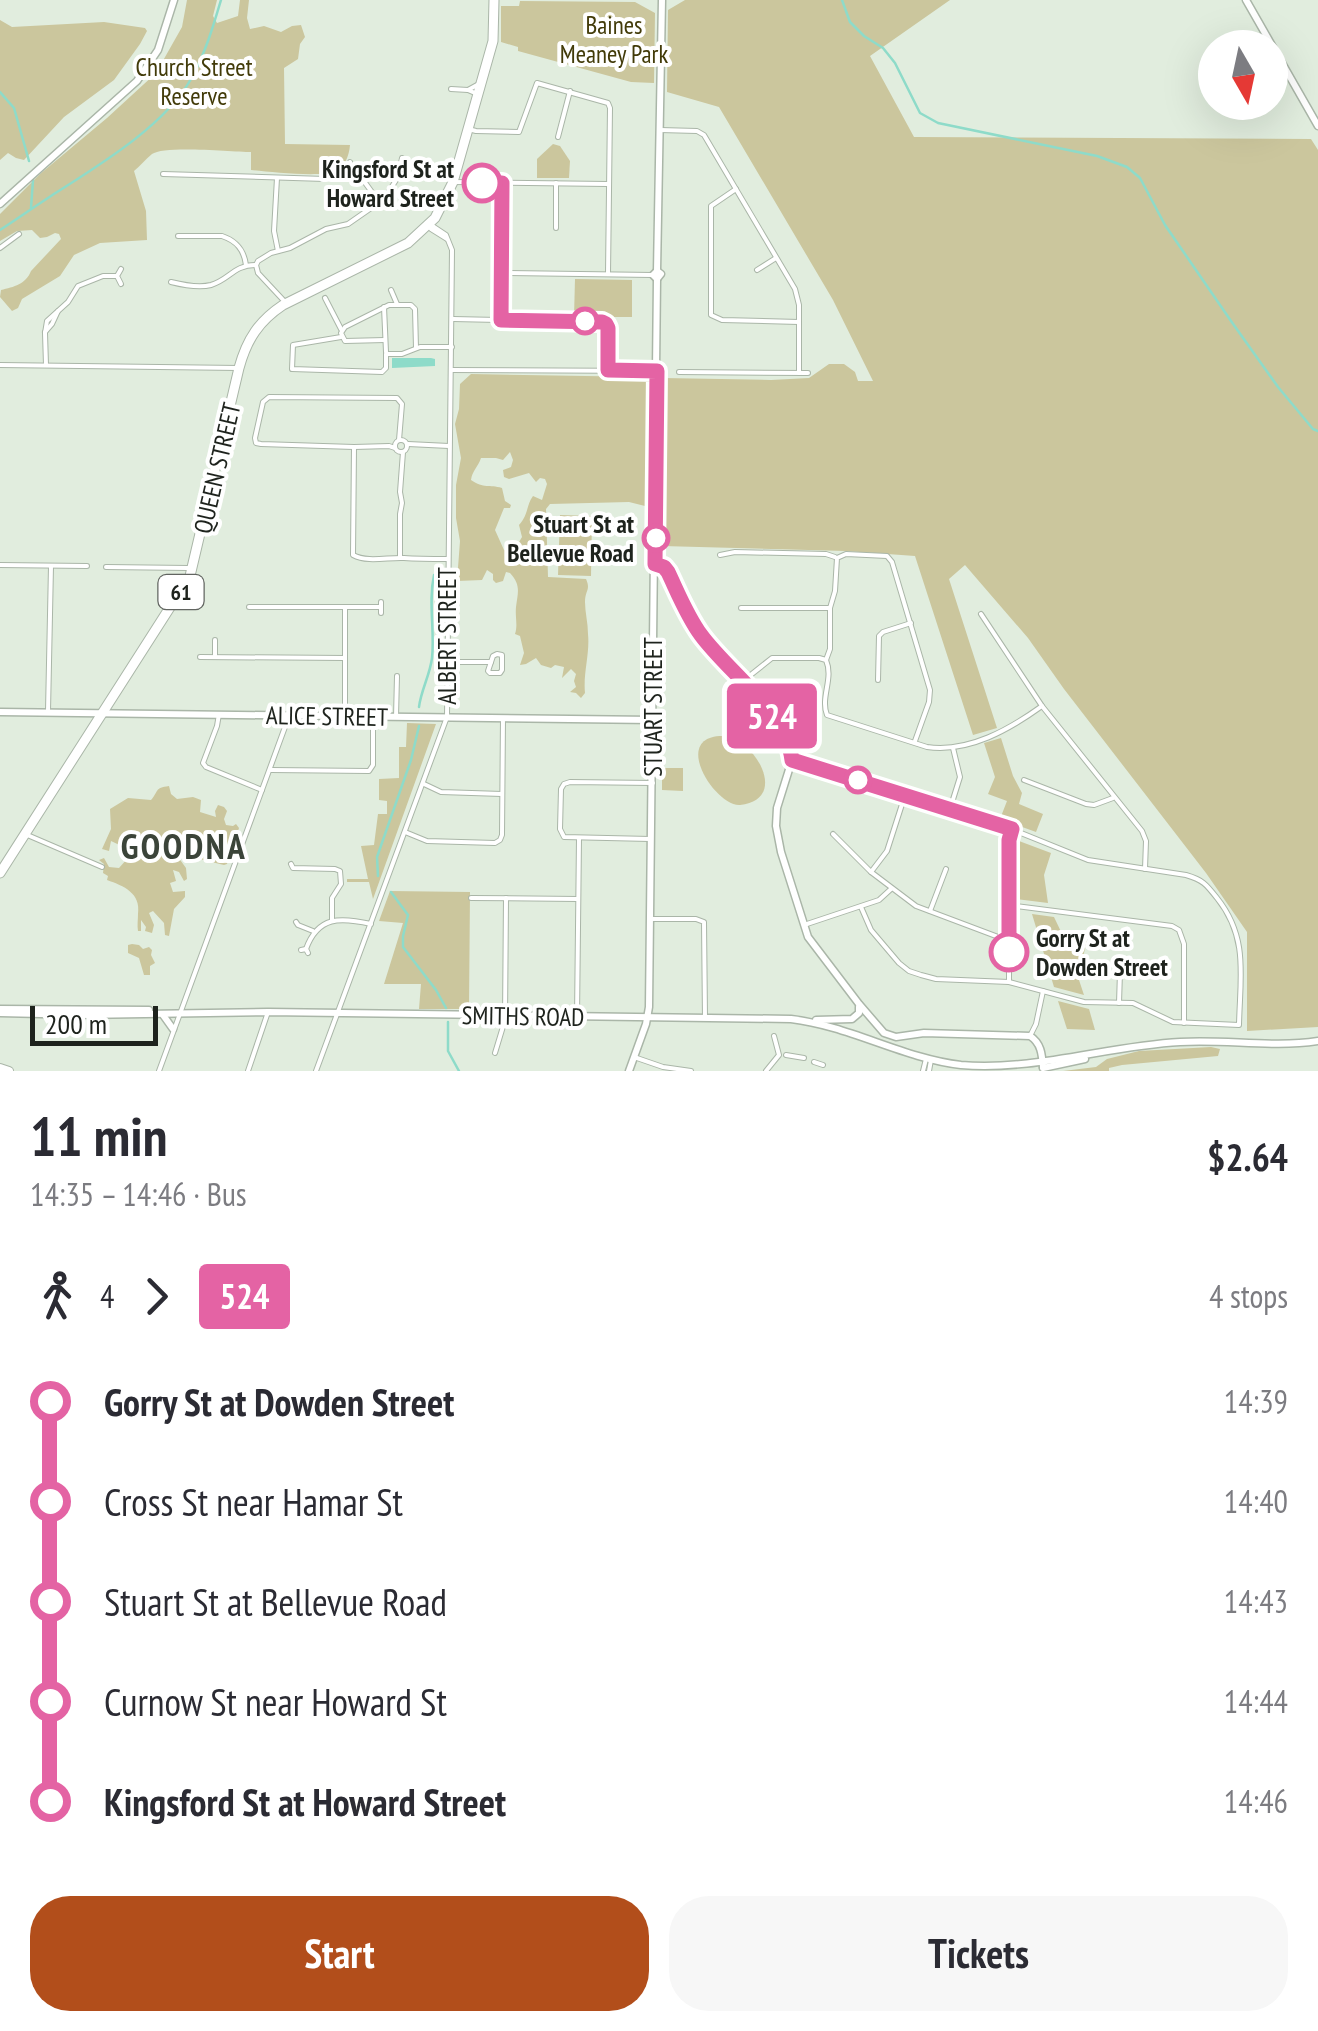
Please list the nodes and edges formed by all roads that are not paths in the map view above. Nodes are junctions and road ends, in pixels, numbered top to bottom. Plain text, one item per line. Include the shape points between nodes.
1 (174, 0) edge
2 (494, 0) edge
3 (662, 0) edge
4 (1246, 0) edge
5 (450, 89) dead end
6 (570, 91) junction
7 (473, 94) junction
8 (1317, 122) edge
9 (468, 129) junction
10 (660, 130) junction
11 (558, 137) dead end
12 (402, 158) dead end
13 (162, 174) dead end
14 (277, 178) junction
15 (452, 182) junction
16 (502, 183) junction
17 (556, 183) junction
18 (610, 184) junction
19 (736, 188) junction
20 (379, 202) junction
21 (0, 204) edge
22 (432, 226) junction
23 (556, 228) dead end
24 (19, 234) dead end
25 (178, 236) dead end
26 (0, 248) edge
27 (278, 251) junction
28 (776, 258) junction
29 (246, 265) junction
30 (256, 265) junction
31 (121, 269) dead end
32 (757, 270) dead end
33 (502, 273) junction
34 (608, 274) junction
35 (656, 275) junction
36 (117, 276) junction
37 (171, 282) dead end
38 (121, 284) dead end
39 (391, 290) dead end
40 (325, 298) dead end
41 (286, 303) junction
42 (397, 304) junction
43 (384, 307) junction
44 (452, 319) junction
45 (501, 320) junction
46 (799, 322) junction
47 (342, 329) junction
48 (341, 337) junction
49 (385, 340) junction
50 (452, 347) junction
51 (416, 348) junction
52 (386, 354) junction
53 (0, 364) edge
54 (46, 365) junction
55 (239, 368) junction
56 (452, 370) junction
57 (608, 370) junction
58 (657, 371) junction
59 (679, 372) dead end
60 (799, 373) junction
61 (808, 373) dead end
62 (401, 446) junction
63 (449, 446) junction
64 (354, 447) junction
65 (720, 555) dead end
66 (400, 557) junction
67 (837, 558) junction
68 (448, 559) junction
69 (655, 564) junction
70 (0, 565) edge
71 (51, 566) junction
72 (87, 566) dead end
73 (106, 567) dead end
74 (193, 568) junction
75 (249, 607) dead end
76 (346, 607) junction
77 (381, 608) dead end
78 (742, 608) dead end
79 (830, 608) junction
80 (981, 614) dead end
81 (911, 623) junction
82 (216, 640) dead end
83 (200, 657) dead end
84 (215, 657) junction
85 (345, 658) junction
86 (826, 660) junction
87 (448, 662) junction
88 (491, 662) dead end
89 (397, 676) dead end
90 (878, 680) dead end
91 (742, 682) junction
92 (112, 698) junction
93 (1042, 706) junction
94 (0, 712) edge
95 (48, 712) junction
96 (86, 713) junction
97 (102, 713) junction
98 (120, 713) junction
99 (218, 714) junction
100 (287, 715) junction
101 (344, 716) junction
102 (373, 716) junction
103 (396, 716) junction
104 (447, 717) junction
105 (503, 718) junction
106 (653, 720) junction
107 (94, 726) junction
108 (915, 742) junction
109 (953, 748) junction
110 (792, 760) junction
111 (270, 770) junction
112 (1024, 780) dead end
113 (652, 783) junction
114 (423, 784) junction
115 (262, 790) junction
116 (502, 794) junction
117 (904, 795) junction
118 (1114, 798) junction
119 (950, 809) junction
120 (1012, 829) junction
121 (405, 832) junction
122 (25, 834) junction
123 (834, 834) dead end
124 (579, 838) junction
125 (652, 839) junction
126 (102, 867) dead end
127 (292, 869) dead end
128 (946, 869) dead end
129 (1145, 869) junction
130 (871, 872) junction
131 (0, 873) edge
132 (891, 889) junction
133 (470, 898) dead end
134 (506, 898) junction
135 (578, 899) junction
136 (1010, 905) junction
137 (861, 906) junction
138 (930, 911) junction
139 (650, 919) junction
140 (332, 922) junction
141 (371, 924) junction
142 (296, 925) dead end
143 (804, 925) junction
144 (314, 932) junction
145 (1009, 939) junction
146 (305, 951) dead end
147 (1120, 972) dead end
148 (1009, 982) junction
149 (1043, 991) junction
150 (1120, 1003) junction
151 (859, 1004) junction
152 (0, 1011) edge
153 (180, 1012) junction
154 (268, 1012) junction
155 (162, 1014) junction
156 (337, 1014) junction
157 (505, 1016) junction
158 (577, 1017) junction
159 (648, 1018) junction
160 (705, 1018) junction
161 (810, 1021) junction
162 (1184, 1023) junction
163 (173, 1029) junction
164 (774, 1036) dead end
165 (1030, 1036) junction
166 (1318, 1041) edge
167 (495, 1053) dead end
168 (786, 1055) dead end
169 (634, 1057) junction
170 (804, 1058) dead end
171 (814, 1062) dead end
172 (822, 1065) dead end
173 (927, 1065) edge
174 (1043, 1066) junction
175 (0, 1068) edge
176 (9, 1071) edge
177 (158, 1071) edge
178 (248, 1071) edge
179 (316, 1071) edge
180 (629, 1071) edge
181 (691, 1071) edge
182 (766, 1071) edge

1 - 21 street via 147,69
2 - 7 main road via 493,41
3 - 10 street, STUART STREET
4 - 8 street
5 - 7 street
6 - 9 street via 537,82 519,132
6 - 11 street
6 - 18 street via 608,103
7 - 9 main road
9 - 15 main road
10 - 19 street via 701,132
10 - 35 street, STUART STREET
12 - 20 street via 395,184
13 - 14 street
14 - 20 street via 325,178 349,164
14 - 27 street
15 - 16 street
15 - 22 main road via 448,206
16 - 17 street
16 - 33 street
17 - 18 street
17 - 23 street
18 - 34 street
19 - 28 street
19 - 46 street via 712,206 711,315
20 - 27 street via 348,224
22 - 41 main road, QUEEN STREET / 61
22 - 44 street, ALBERT STREET via 452,250
24 - 26 street
25 - 29 street via 229,238 240,246
27 - 30 street
28 - 32 street
28 - 46 street via 798,295
29 - 30 street
29 - 37 street via 213,284
30 - 41 street
31 - 36 street
33 - 34 street
33 - 45 street
34 - 35 street
35 - 58 street, STUART STREET
36 - 38 street
36 - 54 street via 78,286 58,311 44,332
39 - 42 street
40 - 47 street
41 - 55 main road, QUEEN STREET / 61 via 258,326
42 - 43 street
42 - 51 street via 415,308
43 - 47 street
43 - 49 street
44 - 45 street
44 - 50 street, ALBERT STREET
45 - 57 street via 602,322 608,328
46 - 60 street
47 - 48 street
48 - 49 street
48 - 52 street via 293,345 292,369 382,372
49 - 52 street
50 - 51 street
50 - 56 street, ALBERT STREET
51 - 52 street
53 - 54 street
54 - 55 street
55 - 74 main road, QUEEN STREET / 61
56 - 57 street
56 - 63 street, ALBERT STREET
57 - 58 street
58 - 69 street, STUART STREET
59 - 60 street
60 - 61 street
62 - 63 street
62 - 64 street
62 - 64 street via 397,398 263,402 256,443
62 - 66 street
63 - 68 street, ALBERT STREET
64 - 66 street via 353,554
65 - 67 street
66 - 68 street
67 - 79 street
67 - 81 street via 887,556
68 - 87 street, ALBERT STREET
69 - 91 street via 668,572 702,636
69 - 106 street, STUART STREET
70 - 71 street
71 - 72 street
71 - 95 street
73 - 74 street
74 - 92 main road, QUEEN STREET / 61
75 - 76 street
76 - 77 street
76 - 85 street
78 - 79 street
79 - 86 street
80 - 93 street
81 - 90 street via 879,636
81 - 108 street via 930,690
82 - 84 street
83 - 84 street
84 - 85 street
85 - 101 street
86 - 91 street via 772,658
86 - 108 street via 826,715
87 - 88 street
87 - 104 street, ALBERT STREET
89 - 103 street
91 - 110 street via 777,723
92 - 97 main road, QUEEN STREET / 61
92 - 98 street
93 - 109 street via 1005,731
93 - 118 street
94 - 95 street, ALICE STREET
95 - 96 street, ALICE STREET
96 - 97 street, ALICE STREET
96 - 107 street
97 - 98 street, ALICE STREET
97 - 107 main road, QUEEN STREET / 61
98 - 99 street, ALICE STREET
99 - 100 street, ALICE STREET
99 - 115 street via 203,763
100 - 101 street, ALICE STREET
100 - 111 street
101 - 102 street, ALICE STREET
102 - 103 street, ALICE STREET
102 - 111 street via 369,771
103 - 104 street, ALICE STREET
104 - 105 street, ALICE STREET
104 - 114 street, ALBERT STREET
105 - 106 street, ALICE STREET
105 - 116 street
106 - 113 street, STUART STREET
107 - 122 main road, QUEEN STREET / 61
108 - 109 street
109 - 119 street via 960,777
110 - 117 street
110 - 143 street via 776,820
111 - 115 street
112 - 118 street via 1086,804
113 - 124 street via 564,784 561,834
113 - 125 street, STUART STREET
114 - 116 street via 449,793
114 - 121 street, ALBERT STREET
115 - 153 street
116 - 121 street via 502,834 495,843 427,841
117 - 119 street
117 - 130 street via 887,851
118 - 129 street via 1146,840
119 - 120 street
120 - 129 street via 1088,860
120 - 136 street
121 - 141 street, ALBERT STREET
122 - 126 street
122 - 131 main road, QUEEN STREET / 61
123 - 130 street
124 - 125 street
124 - 135 street
125 - 139 street, STUART STREET
127 - 140 street via 340,871
128 - 138 street
129 - 162 street via 1201,879 1236,929 1238,1025
130 - 132 street
132 - 137 street
132 - 138 street
133 - 134 street
134 - 135 street
134 - 157 street
135 - 158 street
136 - 145 street
136 - 162 street via 1179,930
137 - 143 street
137 - 148 street via 871,930 909,971
138 - 145 street
139 - 159 street, STUART STREET
139 - 160 street via 706,925
140 - 141 street
140 - 144 street
141 - 156 street, ALBERT STREET
142 - 144 street
143 - 151 street
144 - 146 street
145 - 148 street
147 - 150 street
148 - 149 street
149 - 150 street
149 - 165 street
150 - 162 street
151 - 161 street via 852,1019
151 - 165 street via 878,1028 896,1037
152 - 153 street, SMITHS ROAD
152 - 155 street, SMITHS ROAD
153 - 154 street, SMITHS ROAD
153 - 155 street, SMITHS ROAD
153 - 163 street
154 - 156 street, SMITHS ROAD
154 - 178 street
155 - 163 street
156 - 157 street, SMITHS ROAD
156 - 179 street, ALBERT STREET
157 - 158 street, SMITHS ROAD
157 - 167 street
158 - 159 street, SMITHS ROAD
159 - 160 street, SMITHS ROAD
159 - 169 street, STUART STREET
160 - 161 street, SMITHS ROAD
161 - 173 street, SMITHS ROAD
163 - 177 street
164 - 182 street via 779,1056
165 - 174 street
166 - 174 street, SMITHS ROAD via 1146,1044
168 - 170 street
169 - 180 street, STUART STREET
169 - 181 street
171 - 172 street
173 - 174 street, SMITHS ROAD
175 - 176 main road

